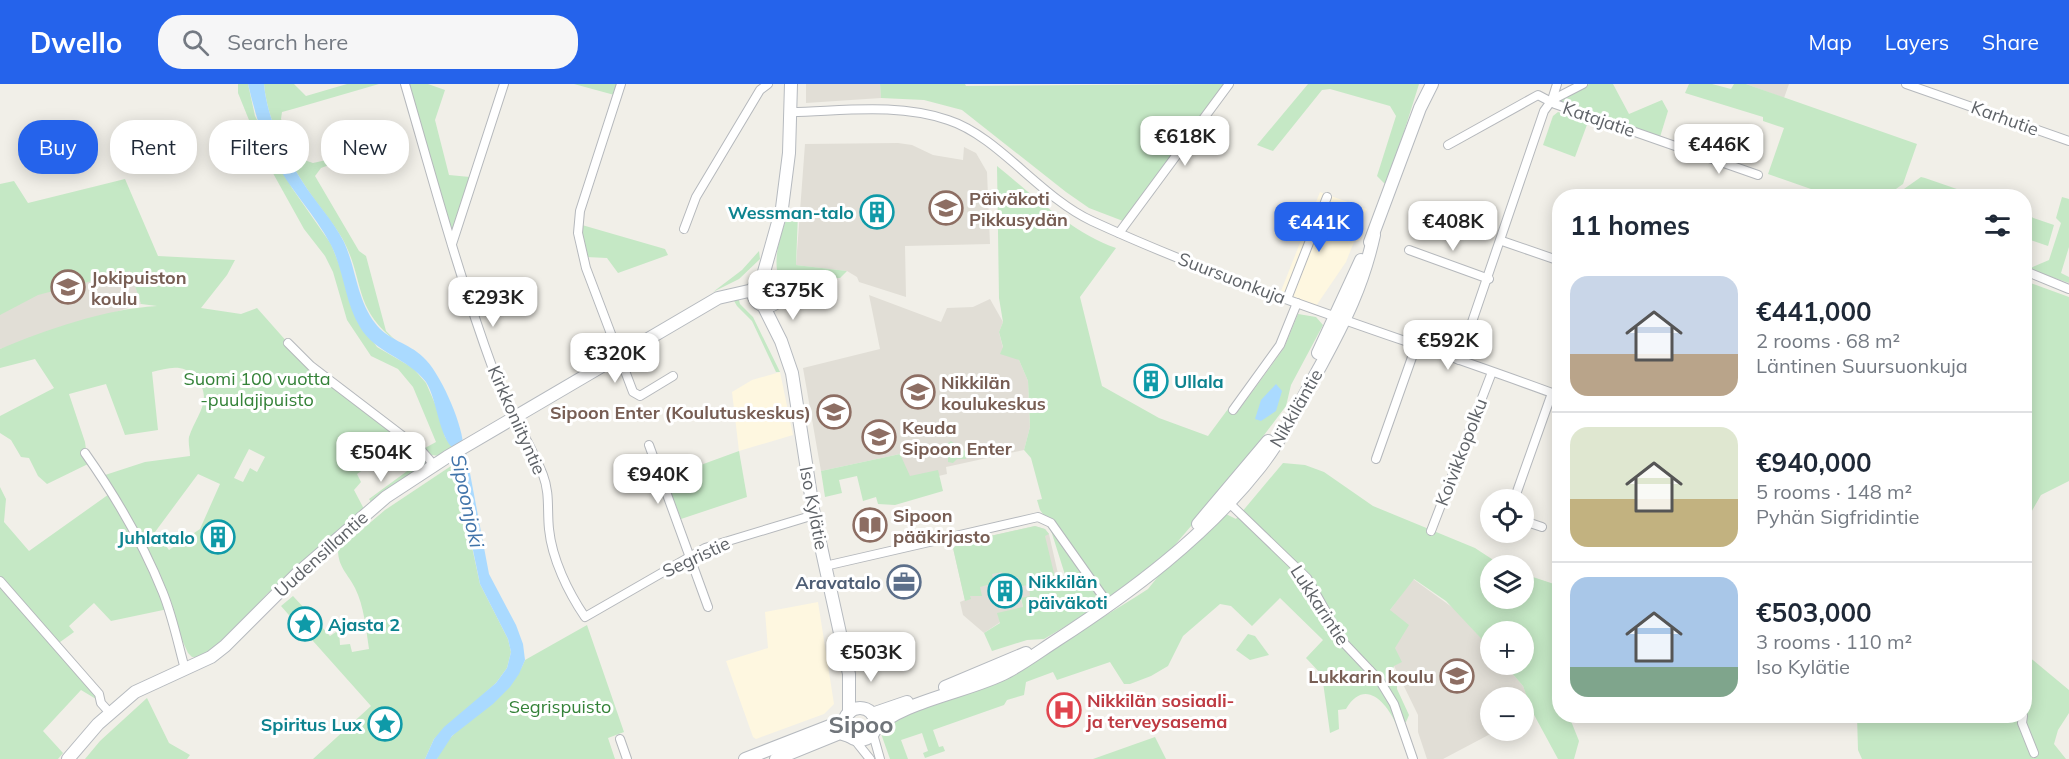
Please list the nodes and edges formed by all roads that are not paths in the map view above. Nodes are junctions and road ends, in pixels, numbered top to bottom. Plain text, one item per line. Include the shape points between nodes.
1 (405, 84) edge
2 (504, 84) edge
3 (621, 84) edge
4 (768, 84) edge
5 (791, 84) edge
6 (1229, 84) edge
7 (1424, 84) edge
8 (1432, 84) edge
9 (1557, 84) edge
10 (1583, 84) edge
11 (1906, 84) edge
12 (1552, 100) junction
13 (1420, 108) junction
14 (791, 112) junction
15 (2069, 141) edge
16 (1448, 145) dead end
17 (1758, 174) dead end
18 (1326, 197) dead end
19 (684, 229) dead end
20 (1119, 233) junction
21 (1502, 241) junction
22 (452, 245) junction
23 (1409, 250) dead end
24 (771, 251) junction
25 (1552, 258) edge
26 (2032, 274) edge
27 (762, 279) junction
28 (1489, 279) junction
29 (775, 281) junction
30 (2069, 289) edge
31 (753, 290) junction
32 (1287, 299) junction
33 (777, 303) junction
34 (1297, 303) junction
35 (764, 307) junction
36 (1341, 319) junction
37 (781, 341) junction
38 (288, 343) dead end
39 (1416, 346) junction
40 (618, 357) junction
41 (1459, 360) junction
42 (1492, 372) junction
43 (674, 376) dead end
44 (1552, 393) edge
45 (1552, 404) edge
46 (1233, 410) dead end
47 (514, 419) junction
48 (649, 445) dead end
49 (85, 453) dead end
50 (1376, 459) dead end
51 (434, 465) junction
52 (1518, 489) edge
53 (1226, 500) junction
54 (814, 515) junction
55 (1534, 524) edge
56 (1542, 527) dead end
57 (1431, 531) dead end
58 (691, 555) junction
59 (825, 566) junction
60 (0, 581) edge
61 (1109, 605) junction
62 (708, 607) dead end
63 (585, 617) joint
64 (1055, 641) junction
65 (185, 669) junction
66 (849, 674) junction
67 (868, 711) junction
68 (110, 713) junction
69 (847, 716) junction
70 (2022, 723) edge
71 (874, 732) junction
72 (851, 737) junction
73 (620, 740) dead end
74 (2034, 753) dead end
75 (68, 759) edge
76 (627, 759) edge
77 (745, 759) edge
78 (776, 759) edge
79 (870, 759) edge
80 (880, 759) edge
81 (1413, 759) edge

1 - 22 street, Kirkkoniityntie
2 - 22 street
3 - 40 street via 580,211 578,233 586,268
4 - 19 street via 760,90 696,197
5 - 14 street
6 - 20 street
7 - 13 street, Nikkiläntie
8 - 13 street, Nikkiläntie
9 - 12 street
10 - 12 street
11 - 15 street, Karhutie
12 - 16 street, Katajatie via 1538,95
12 - 17 street, Katajatie
12 - 21 street via 1544,111
13 - 36 street, Nikkiläntie
14 - 20 street, Suursuonkuja via 900,109 951,121 975,133 1072,211
14 - 24 street via 782,208
18 - 32 street
20 - 32 street, Suursuonkuja
21 - 25 street
21 - 28 street
22 - 47 street, Kirkkoniityntie via 494,373
23 - 28 street
24 - 27 street
24 - 29 street
26 - 30 street
27 - 29 street
27 - 31 street
28 - 41 street
29 - 33 street via 781,292
31 - 35 street via 755,302
31 - 40 street, Uudensillantie via 718,298
32 - 34 street, Suursuonkuja
33 - 35 street
33 - 37 street, Iso Kylätie
34 - 36 street, Suursuonkuja
34 - 46 street via 1284,338
35 - 37 street, Iso Kylätie
36 - 39 street, Suursuonkuja
36 - 53 street, Nikkiläntie via 1283,420
37 - 54 street, Iso Kylätie via 792,373
38 - 51 street via 310,366 421,450
39 - 41 street, Suursuonkuja
39 - 50 street
40 - 43 street via 636,396
40 - 47 street, Uudensillantie
41 - 42 street, Suursuonkuja
42 - 44 street, Suursuonkuja
42 - 57 street, Koivikkopolku
45 - 52 street
47 - 51 street, Uudensillantie
47 - 63 street, Kirkkoniityntie via 543,474 554,554
48 - 58 street
49 - 65 street via 120,504 144,550 164,596
51 - 65 street, Uudensillantie via 358,519 218,652
53 - 61 street, Nikkiläntie via 1174,552
53 - 81 street, Lukkarintie via 1307,578 1343,642 1380,681 1394,704
54 - 58 street, Segristie
54 - 59 street, Iso Kylätie
55 - 56 street
58 - 62 street
58 - 63 street, Segristie
59 - 61 street via 1038,517 1051,523
59 - 66 street, Iso Kylätie
60 - 68 street via 99,693 101,703
61 - 64 street, Nikkiläntie
64 - 67 street, Nikkiläntie via 966,679
64 - 71 street, Nikkiläntie via 994,679 900,713
65 - 68 street, Uudensillantie via 135,692
66 - 67 street, Iso Kylätie
66 - 69 street, Iso Kylätie
67 - 69 street
67 - 71 street via 876,723
68 - 75 street, Uudensillantie
69 - 72 street via 845,729
69 - 77 street
70 - 74 street
71 - 72 street via 865,740
71 - 80 street
72 - 78 street via 840,733
72 - 79 street
73 - 76 street

